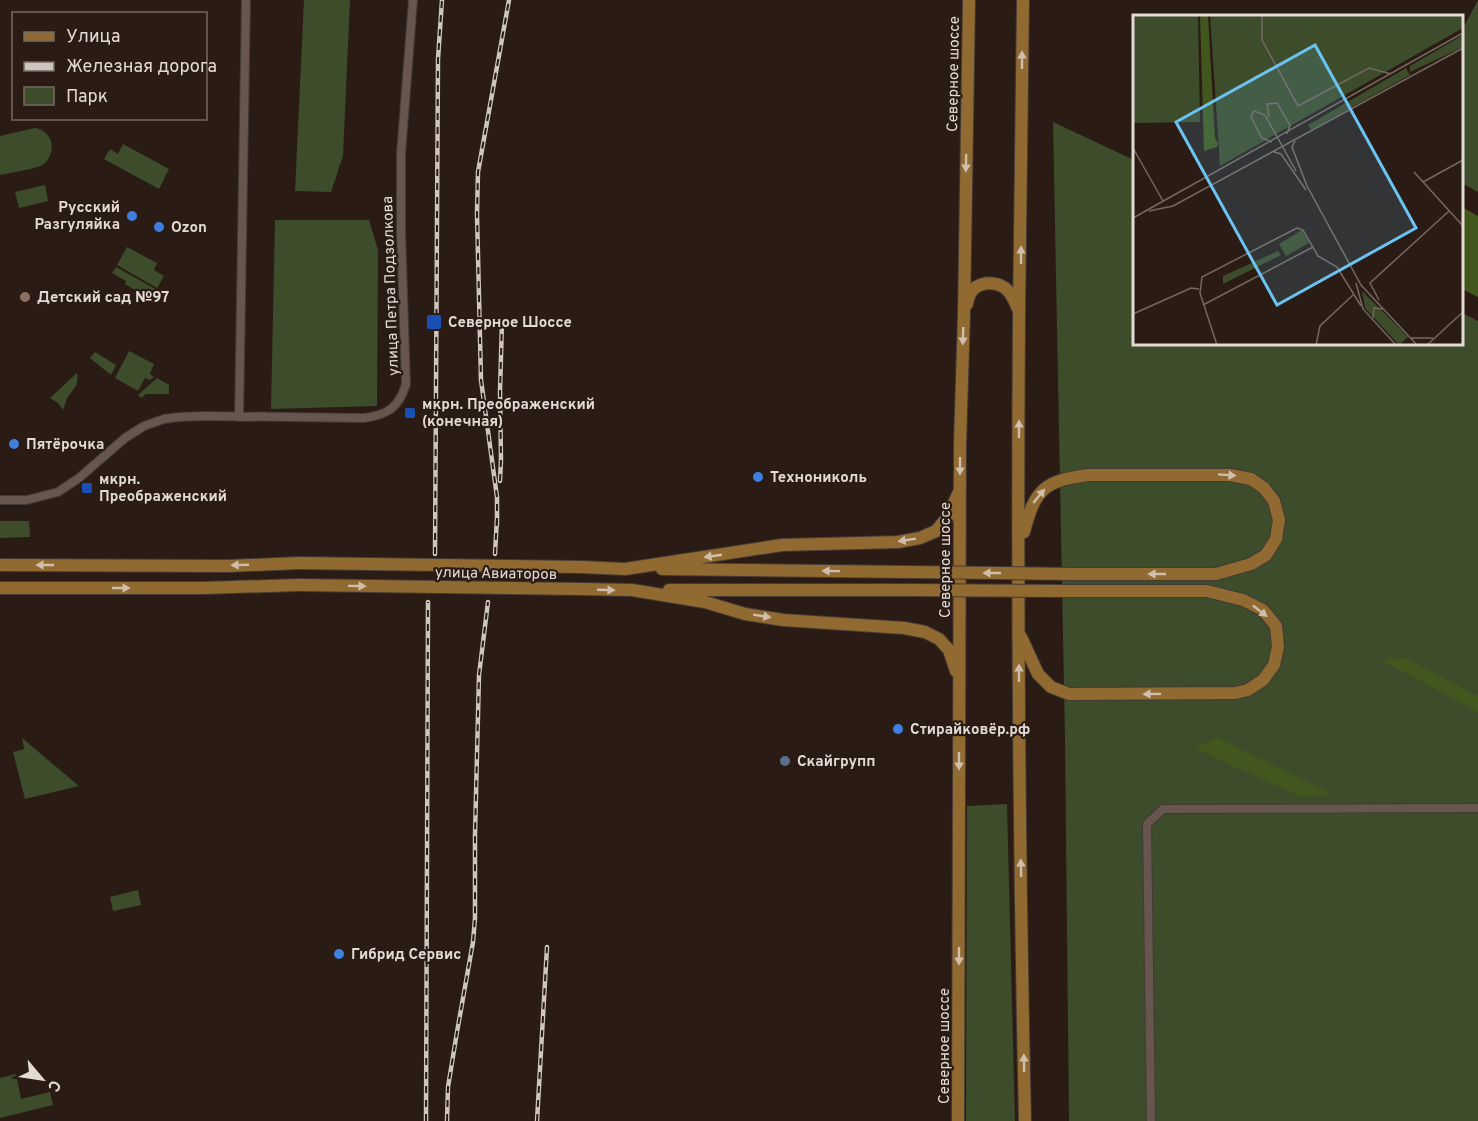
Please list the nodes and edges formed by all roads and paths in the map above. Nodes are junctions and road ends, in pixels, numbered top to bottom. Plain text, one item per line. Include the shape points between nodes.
1 (246, 0) edge
2 (413, 0) edge
3 (969, 0) edge
4 (1023, 0) edge
5 (1019, 313) junction
6 (964, 314) junction
7 (239, 417) junction
8 (960, 489) junction
9 (0, 500) edge
10 (1019, 550) junction
11 (0, 565) edge
12 (625, 569) junction
13 (0, 588) edge
14 (632, 590) junction
15 (1019, 633) junction
16 (959, 681) junction
17 (1478, 808) edge
18 (958, 1121) edge
19 (1025, 1121) edge
20 (1151, 1121) edge

1 - 7 street
2 - 7 street, улица Петра Подзолкова via 400,154 406,384 403,396 396,406 375,417
3 -> 6 main road, Северное шоссе
5 -> 4 main road
5 - 6 main road via 1005,288 985,283 969,294
10 -> 5 main road
6 -> 8 main road, Северное шоссе
7 - 9 street, улица Петра Подзолкова via 164,419 125,438 67,487 44,497
8 -> 12 main road, улица Авиаторов via 947,518 936,531 920,538 782,545
8 - 16 main road, Северное шоссе
10 -> 12 main road, bridge via 1031,506 1039,493 1051,483 1070,477 1230,475 1251,479 1274,501 1279,520 1276,538 1266,555 1251,564 1216,574
10 - 15 main road
12 -> 11 main road, улица Авиаторов, bridge via 299,563
13 -> 14 main road, улица Авиаторов, bridge via 298,585
14 -> 15 main road, bridge via 1207,591 1243,600 1263,610 1275,626 1278,647 1274,664 1263,680 1235,693 1069,693 1051,687 1038,674
14 -> 16 main road, улица Авиаторов via 783,620 925,632 949,650
19 -> 15 main road
16 -> 18 main road, Северное шоссе
17 - 20 street via 1163,809 1147,824

